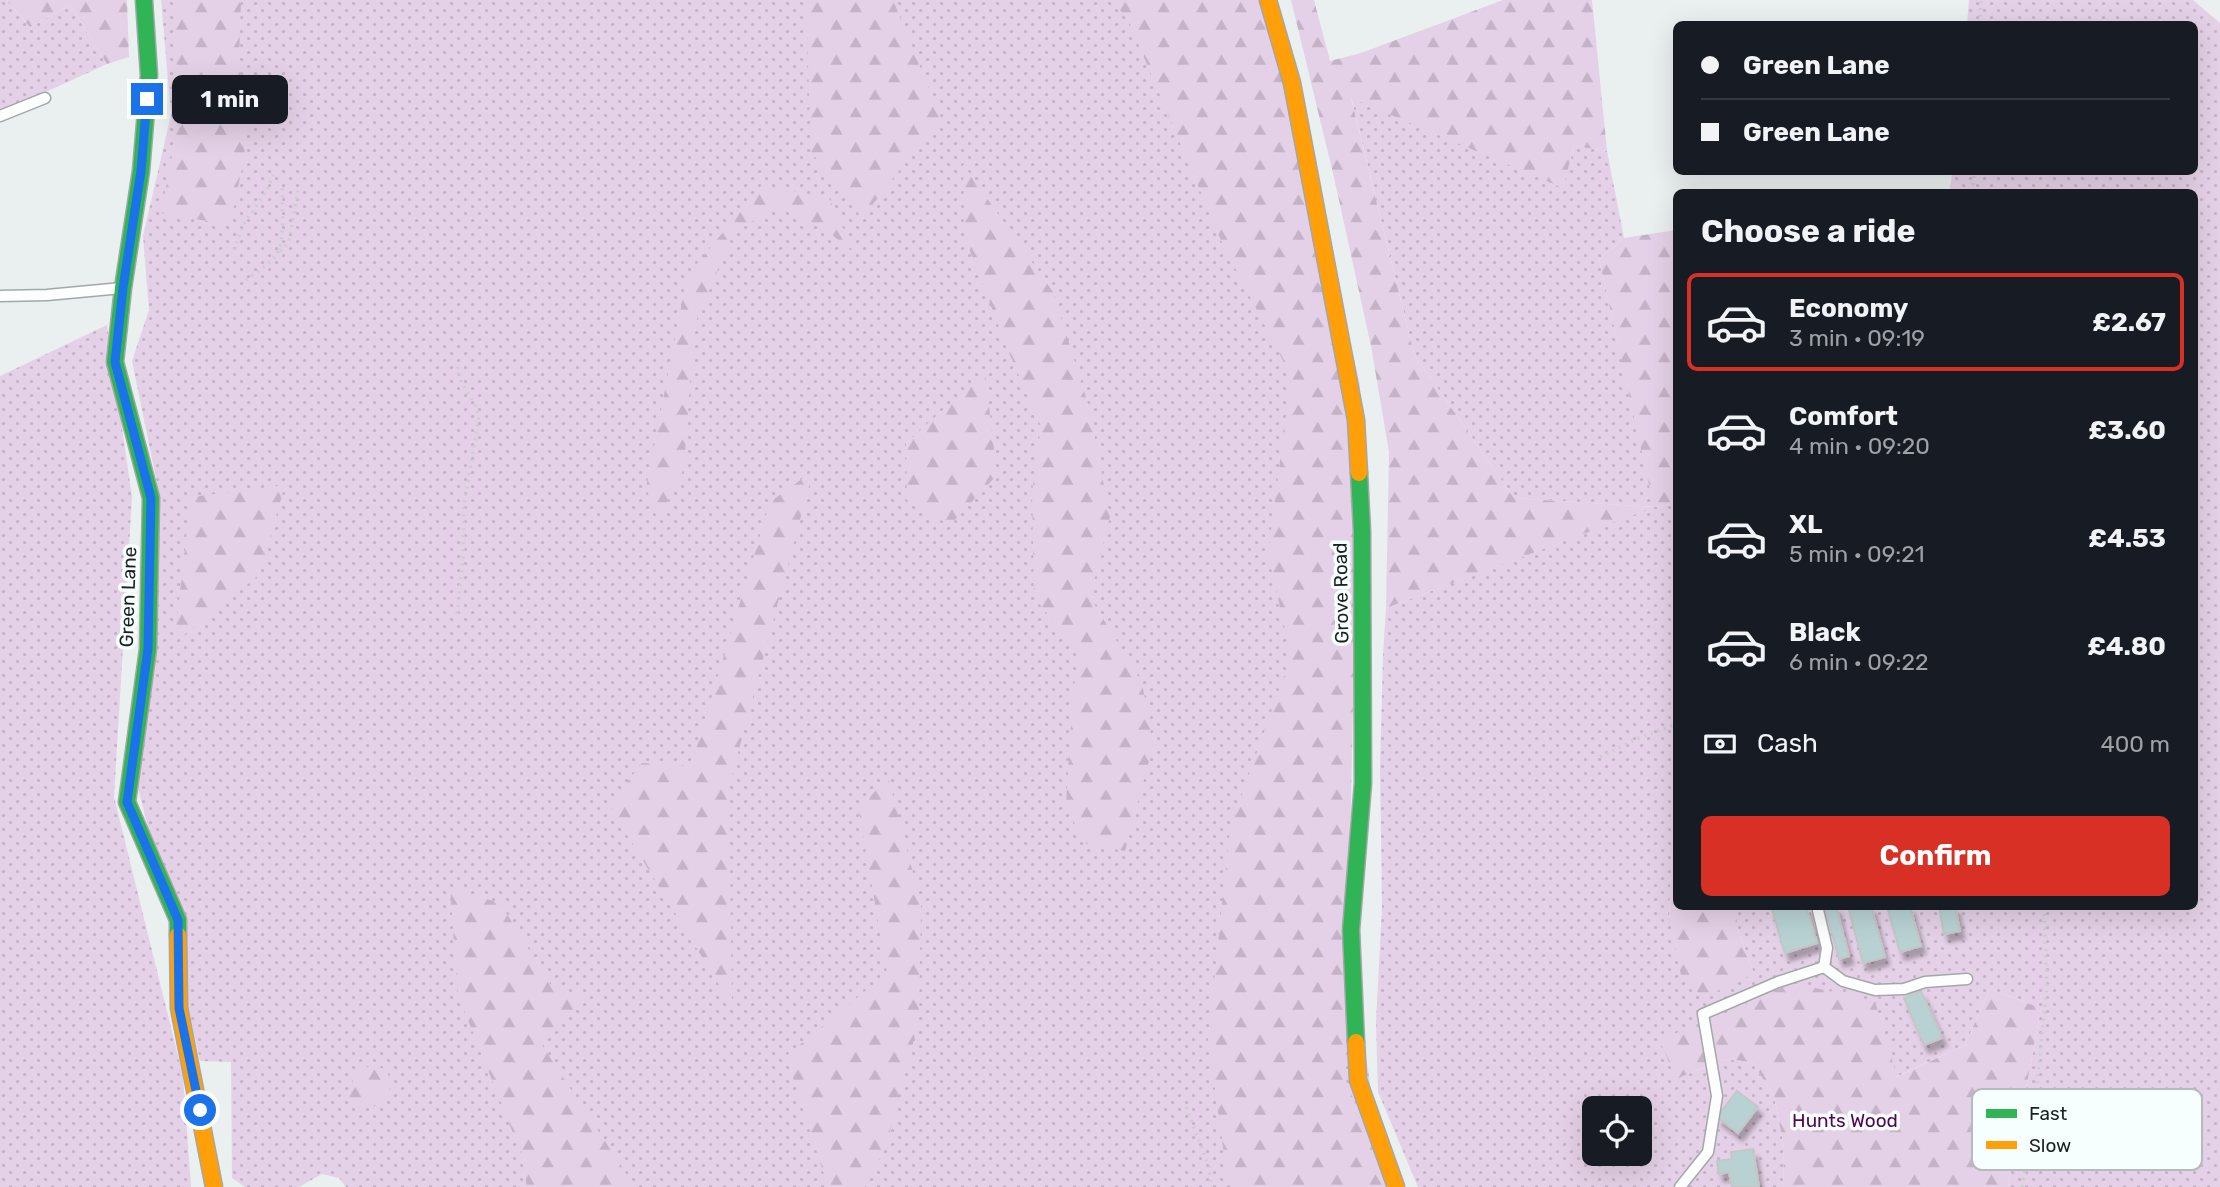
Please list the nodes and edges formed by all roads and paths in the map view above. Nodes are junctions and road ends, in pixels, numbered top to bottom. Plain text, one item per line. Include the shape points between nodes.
1 (144, 0) edge
2 (1268, 0) edge
3 (1981, 0) edge
4 (1980, 21) edge
5 (45, 98) dead end
6 (0, 116) edge
7 (273, 175) dead end
8 (283, 183) dead end
9 (298, 191) dead end
10 (234, 250) dead end
11 (277, 254) junction
12 (246, 280) dead end
13 (123, 288) junction
14 (0, 296) edge
15 (457, 366) dead end
16 (457, 614) dead end
17 (1673, 725) edge
18 (1600, 757) dead end
19 (1818, 910) edge
20 (2044, 910) edge
21 (1824, 967) junction
22 (1967, 979) dead end
23 (2037, 1089) edge
24 (1186, 1107) dead end
25 (214, 1187) edge
26 (1211, 1187) edge
27 (1396, 1187) edge
28 (1680, 1187) edge

1 - 13 street, Green Lane via 149,75 141,171
2 - 27 street, Grove Road via 1292,83 1356,420 1362,531 1363,783 1351,930 1358,1080
3 - 4 path
5 - 6 lane
7 - 10 path via 243,225
8 - 11 path via 283,227
9 - 11 path via 289,242
11 - 12 path
13 - 14 lane
13 - 25 street, Green Lane via 115,362 151,498 148,649 127,802 178,920 179,1008
15 - 16 path via 479,416 464,506
17 - 18 path
19 - 21 lane via 1827,948
20 - 23 path via 2048,986
21 - 22 lane via 1843,981 1875,990
21 - 28 lane via 1703,1014 1717,1097 1708,1152
24 - 26 path via 1209,1167

